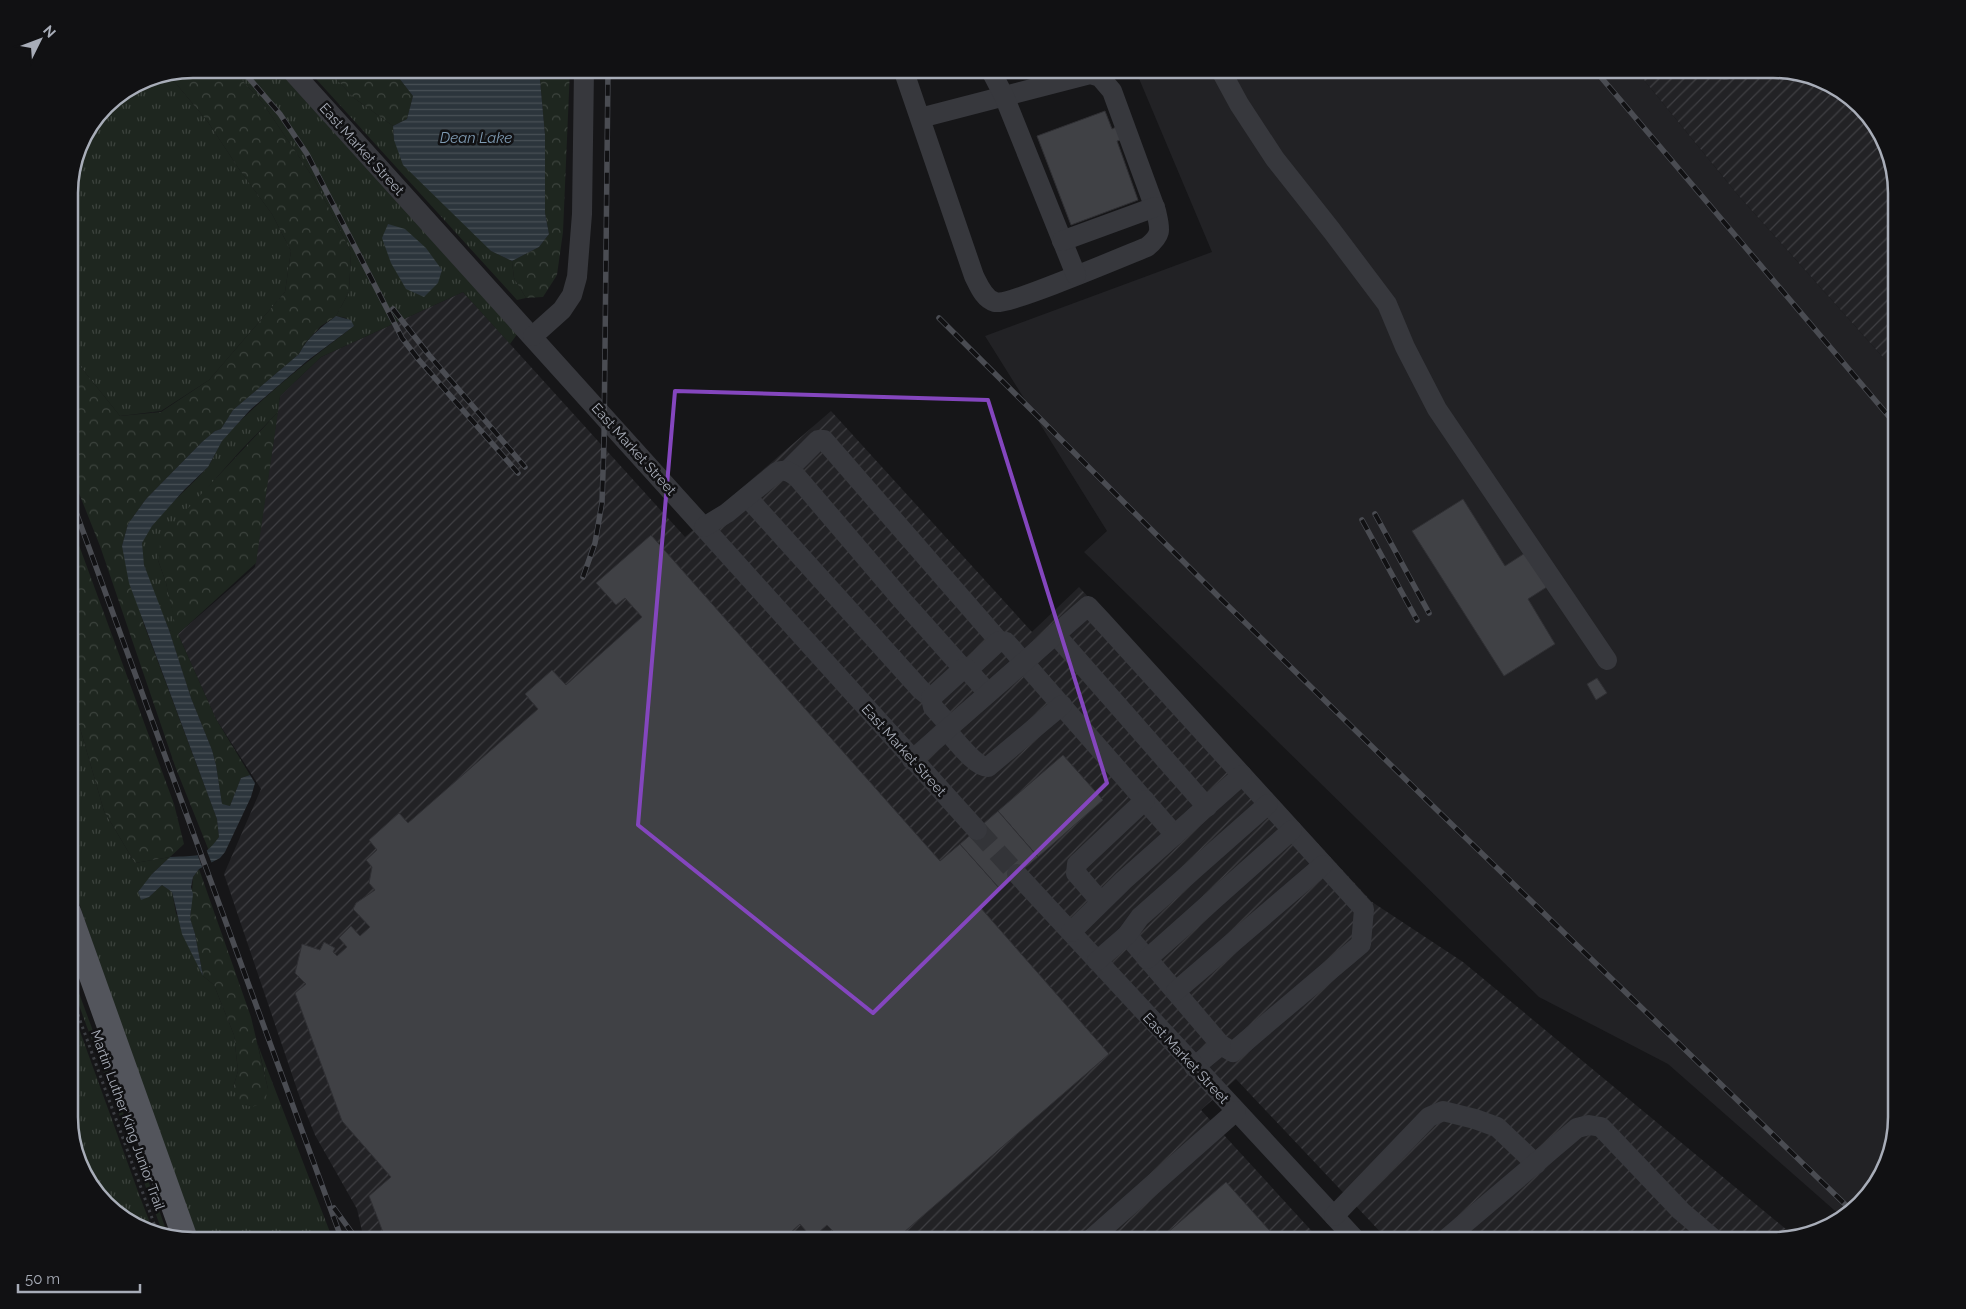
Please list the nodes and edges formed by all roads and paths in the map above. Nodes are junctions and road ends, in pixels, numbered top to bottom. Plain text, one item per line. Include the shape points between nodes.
1 (994, 77) edge
2 (1077, 77) edge
3 (1100, 77) edge
4 (1225, 77) edge
5 (298, 78) edge
6 (584, 78) edge
7 (906, 78) edge
8 (1004, 96) junction
9 (920, 118) junction
10 (1155, 206) junction
11 (1062, 240) junction
12 (1076, 275) junction
13 (533, 336) junction
14 (787, 471) junction
15 (748, 496) junction
16 (704, 527) junction
17 (1055, 634) junction
18 (999, 642) junction
19 (1607, 660) dead end
20 (1024, 661) junction
21 (965, 667) junction
22 (988, 693) junction
23 (932, 698) junction
24 (1062, 705) junction
25 (948, 728) junction
26 (912, 760) junction
27 (1242, 775) junction
28 (1145, 800) junction
29 (1268, 804) junction
30 (1207, 807) junction
31 (977, 830) tunnel mouth
32 (1292, 830) junction
33 (1175, 834) junction
34 (1323, 864) junction
35 (1017, 874) tunnel mouth
36 (1101, 902) junction
37 (1071, 932) junction
38 (1127, 935) junction
39 (78, 938) edge
40 (1147, 958) junction
41 (1097, 961) junction
42 (1176, 992) junction
43 (78, 1015) edge
44 (1221, 1045) junction
45 (1194, 1067) junction
46 (1236, 1111) junction
47 (1536, 1164) junction
48 (1334, 1216) junction
49 (154, 1224) edge
50 (183, 1231) edge
51 (1099, 1232) edge
52 (1349, 1232) edge
53 (1455, 1232) edge
54 (1706, 1232) edge

1 - 8 street
2 - 8 street
3 - 10 street via 1112,91
4 - 19 street via 1275,159 1386,304 1437,409
5 - 13 street, East Market Street
6 - 13 street via 582,214 577,277 572,295 562,310
7 - 9 street
8 - 9 street
8 - 11 street
9 - 12 street via 974,276 989,300 1005,301
10 - 11 street
10 - 12 street via 1160,230 1147,247
11 - 12 street
13 - 16 street, East Market Street
14 - 15 street via 778,472
14 - 18 street via 818,440 824,440
14 - 21 street via 797,477 902,600
15 - 16 street
15 - 23 street via 921,690
16 - 26 street, East Market Street
17 - 20 street
17 - 27 street via 1088,606
17 - 30 street
18 - 20 street via 1006,642
18 - 21 street via 976,664
20 - 22 street
20 - 24 street
21 - 22 street
21 - 23 street
22 - 25 street
23 - 25 street via 931,704
24 - 25 street via 988,767 974,759
24 - 28 street
25 - 26 street
26 - 31 street, East Market Street
27 - 29 street
27 - 30 street
28 - 33 street
28 - 36 street via 1077,864 1076,873
29 - 32 street
29 - 38 street via 1140,918
30 - 33 street
32 - 34 street
32 - 40 street
33 - 36 street
34 - 42 street
34 - 44 street via 1364,909 1361,944 1232,1052
35 - 37 street, East Market Street
36 - 37 street
37 - 41 street, East Market Street
38 - 40 street
38 - 41 street
39 - 50 main road
40 - 42 street
41 - 45 street, East Market Street
42 - 44 street
43 - 49 path, Martin Luther King Junior Trail
44 - 45 street
45 - 46 street, East Market Street
46 - 48 street, East Market Street
46 - 51 street
47 - 48 street via 1497,1127 1443,1111 1429,1117
47 - 53 street
47 - 54 street via 1577,1128 1600,1127
48 - 52 street, East Market Street

